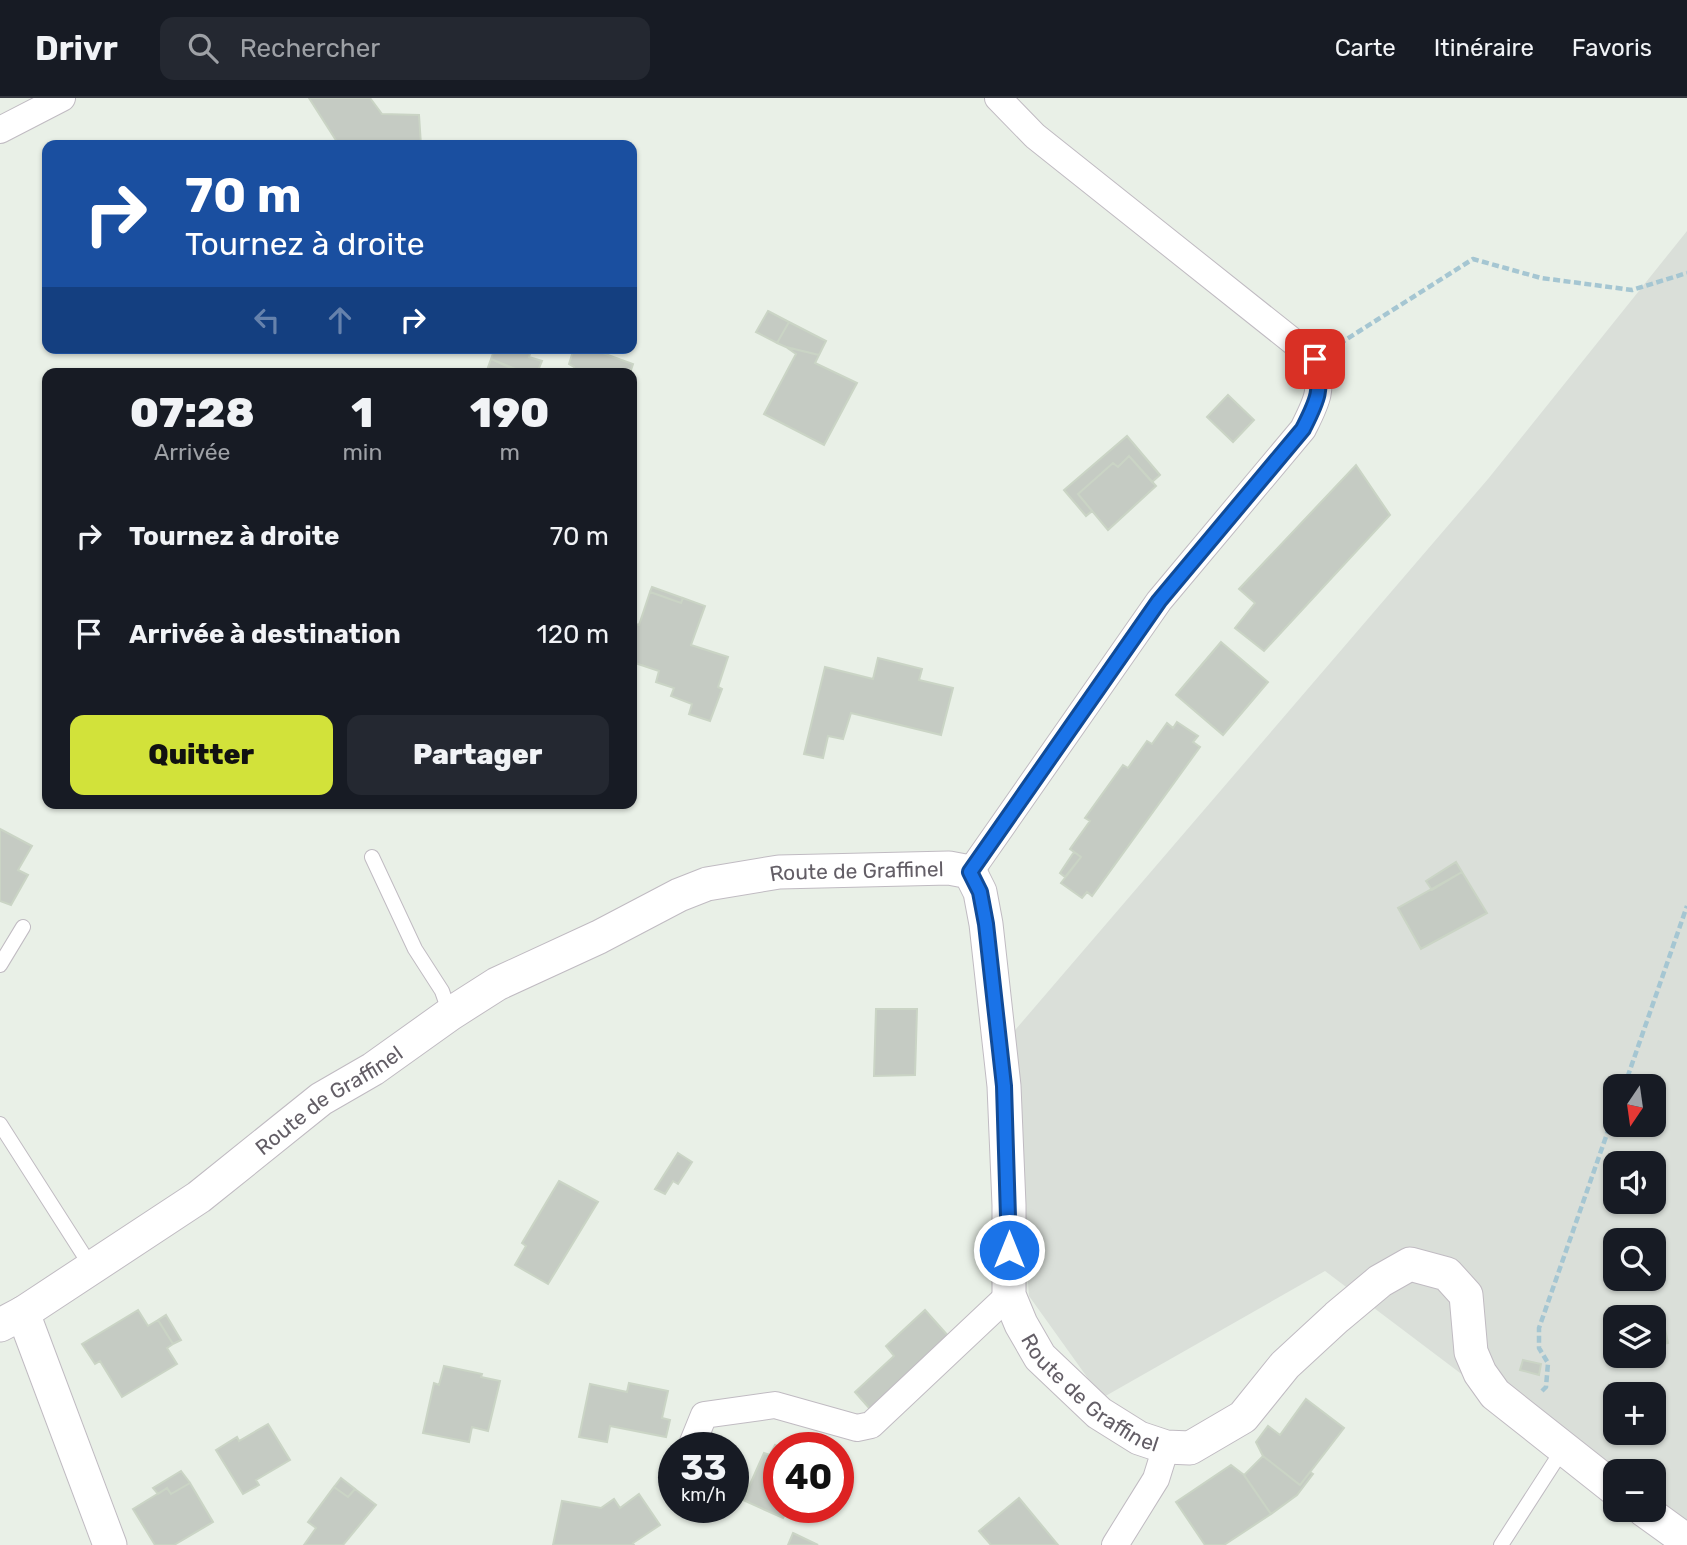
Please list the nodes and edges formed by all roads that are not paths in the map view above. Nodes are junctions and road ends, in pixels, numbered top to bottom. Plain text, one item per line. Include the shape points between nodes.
1 (62, 98) edge
2 (998, 98) edge
3 (0, 130) edge
4 (372, 858) dead end
5 (970, 872) junction
6 (23, 926) dead end
7 (0, 965) edge
8 (450, 1014) junction
9 (0, 1124) edge
10 (92, 1268) junction
11 (1009, 1294) junction
12 (11, 1319) edge
13 (697, 1432) edge
14 (1166, 1447) junction
15 (1563, 1450) junction
16 (1603, 1480) edge
17 (1661, 1522) edge
18 (1687, 1541) edge
19 (110, 1545) edge
20 (1115, 1545) edge
21 (1501, 1545) edge

1 - 3 street
2 - 5 street via 1035,136 1315,359 1320,380 1303,429 1159,601
4 - 8 lane
5 - 8 street, Route de Graffinel via 779,872 707,884 497,984
5 - 11 street, Route de Graffinel via 980,892 986,924 1004,1086
6 - 7 lane
8 - 10 street, Route de Graffinel via 373,1069 321,1099 199,1197
9 - 10 lane
10 - 12 street, Route de Graffinel
11 - 13 street via 871,1425 857,1429 775,1405 704,1415
11 - 14 street, Route de Graffinel via 1040,1357 1099,1413 1139,1438
12 - 19 street
14 - 15 street, Route de Graffinel via 1190,1448 1243,1417 1285,1365 1337,1317 1380,1281 1410,1264 1447,1274 1466,1295 1471,1352 1479,1373 1495,1394
14 - 20 street via 1156,1479
15 - 16 street, Route de Graffinel
15 - 21 lane
17 - 18 street

